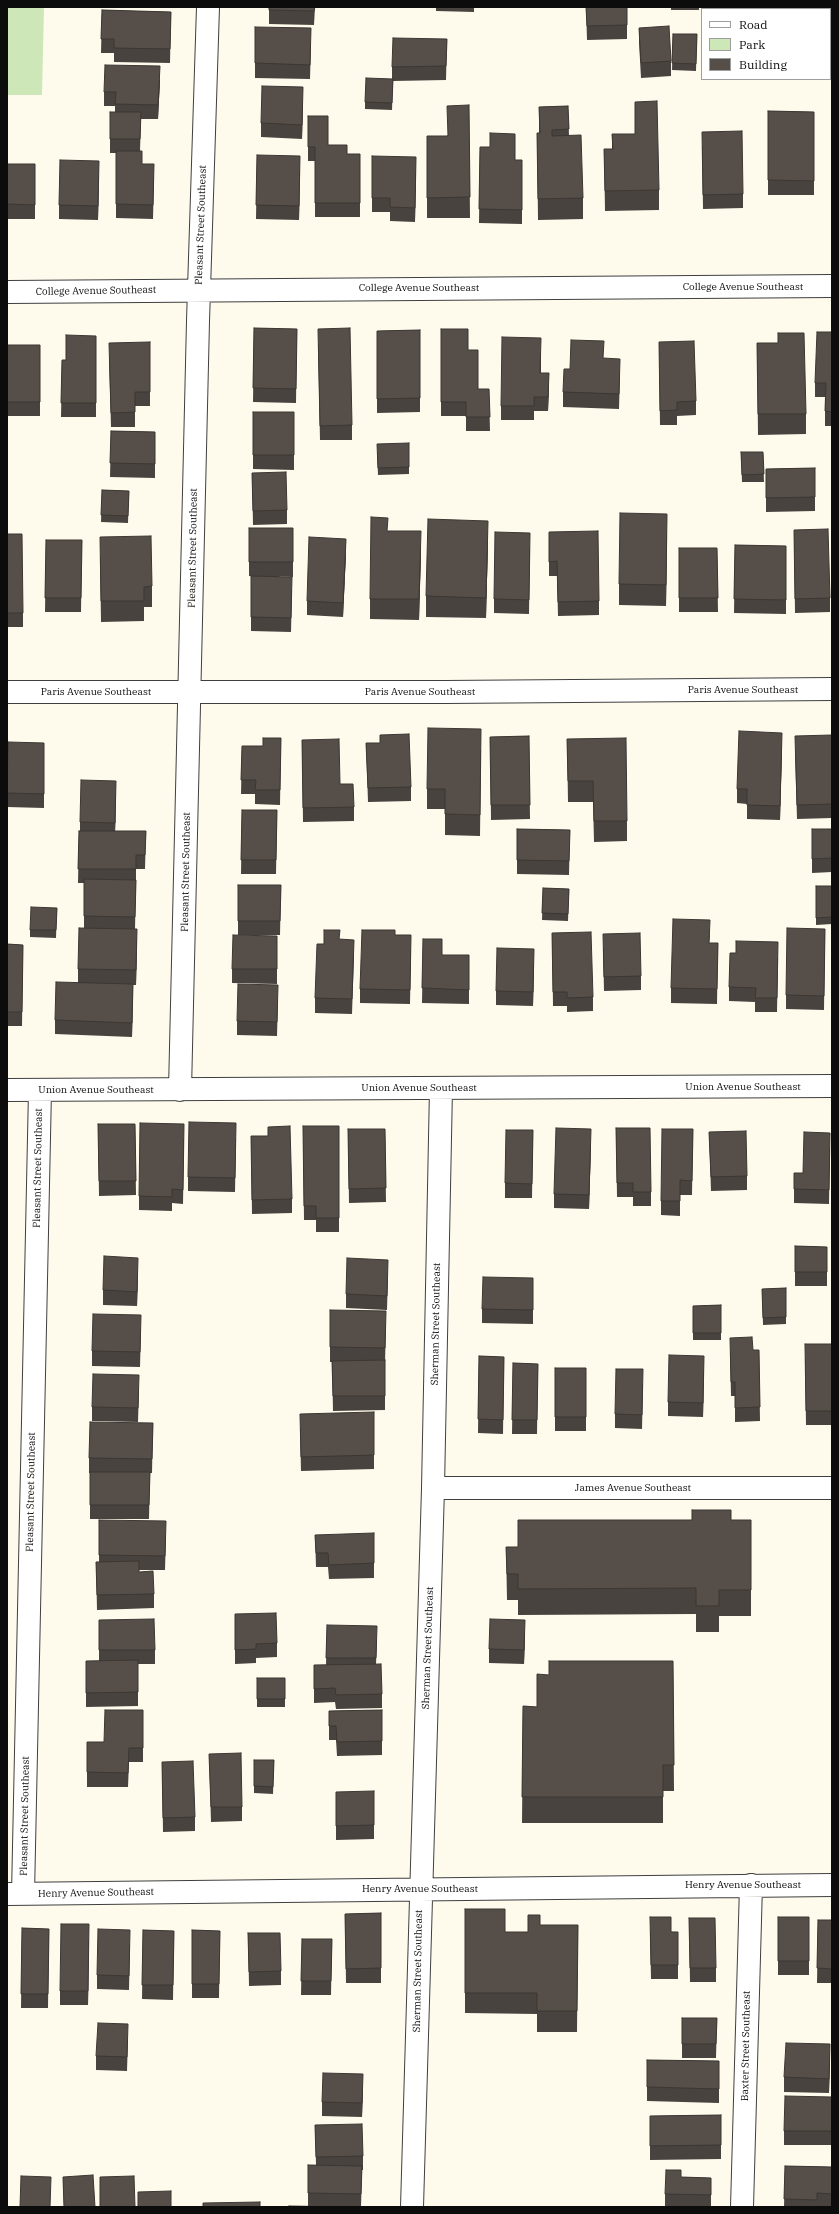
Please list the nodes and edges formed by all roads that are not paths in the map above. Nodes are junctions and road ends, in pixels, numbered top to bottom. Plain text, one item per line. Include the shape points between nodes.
1 (208, 7) edge
2 (832, 286) edge
3 (199, 290) junction
4 (7, 292) edge
5 (832, 689) edge
6 (7, 692) edge
7 (190, 693) junction
8 (832, 1086) edge
9 (441, 1088) junction
10 (7, 1090) edge
11 (40, 1090) junction
12 (180, 1090) junction
13 (433, 1488) junction
14 (832, 1488) edge
15 (750, 1885) junction
16 (832, 1885) edge
17 (421, 1889) junction
18 (15, 1894) edge
19 (412, 2207) edge
20 (742, 2207) edge

1 - 3 street, Pleasant Street Southeast
2 - 3 street, College Avenue Southeast
3 - 4 street, College Avenue Southeast
3 - 7 street, Pleasant Street Southeast
5 - 7 street, Paris Avenue Southeast
6 - 7 street, Paris Avenue Southeast
7 - 12 street, Pleasant Street Southeast
8 - 9 street, Union Avenue Southeast
9 - 12 street, Union Avenue Southeast
9 - 13 street, Sherman Street Southeast
10 - 11 street, Union Avenue Southeast
11 - 12 street, Union Avenue Southeast
11 - 18 street, Pleasant Street Southeast
13 - 14 street, James Avenue Southeast
13 - 17 street, Sherman Street Southeast
15 - 16 street, Henry Avenue Southeast
15 - 17 street, Henry Avenue Southeast
15 - 20 street, Baxter Street Southeast
17 - 18 street, Henry Avenue Southeast
17 - 19 street, Sherman Street Southeast

